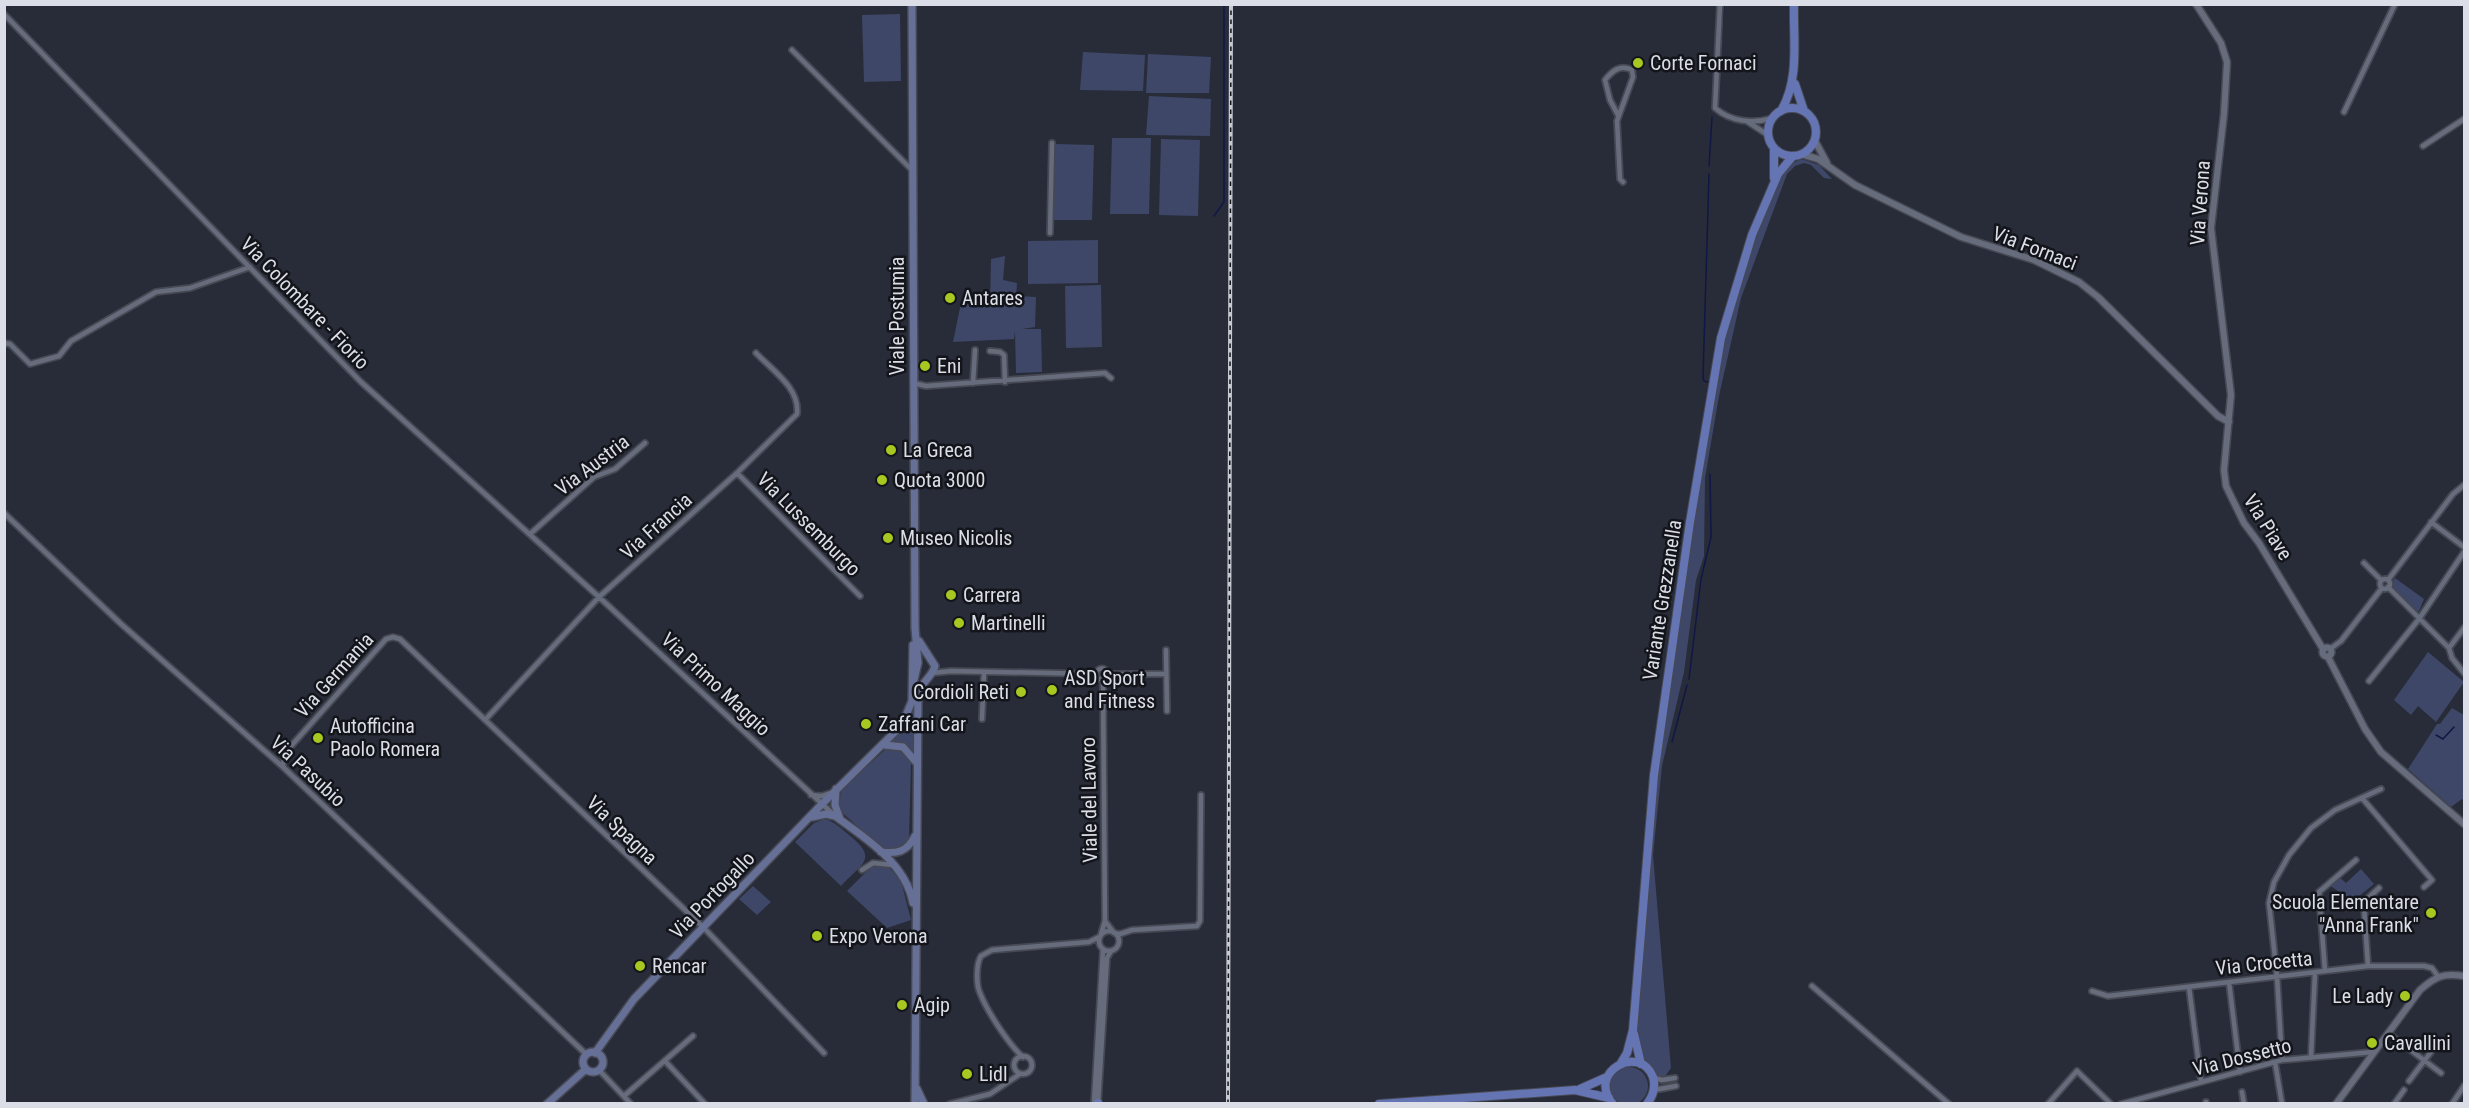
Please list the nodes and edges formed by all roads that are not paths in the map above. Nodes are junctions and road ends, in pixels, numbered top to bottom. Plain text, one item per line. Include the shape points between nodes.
1 (912, 4) edge
2 (1720, 4) edge
3 (1794, 4) edge
4 (2196, 4) edge
5 (2395, 4) edge
6 (4, 14) edge
7 (792, 50) dead end
8 (1794, 76) junction
9 (1781, 111) junction
10 (1804, 111) junction
11 (2344, 112) dead end
12 (1618, 115) junction
13 (1773, 118) junction
14 (2464, 119) edge
15 (1748, 122) junction
16 (1768, 135) junction
17 (1815, 141) junction
18 (1052, 143) dead end
19 (2423, 146) dead end
20 (1774, 148) junction
21 (1797, 155) junction
22 (1829, 166) junction
23 (913, 171) junction
24 (1623, 182) dead end
25 (1772, 185) junction
26 (1050, 233) dead end
27 (250, 267) junction
28 (4, 343) edge
29 (975, 350) dead end
30 (990, 351) dead end
31 (756, 353) dead end
32 (1111, 378) dead end
33 (1005, 381) junction
34 (914, 382) junction
35 (973, 383) junction
36 (2230, 411) joint
37 (2229, 422) junction
38 (645, 443) dead end
39 (737, 473) junction
40 (2464, 485) edge
41 (4, 513) edge
42 (2432, 522) junction
43 (530, 534) junction
44 (2464, 549) edge
45 (2364, 563) dead end
46 (2381, 580) junction
47 (2388, 580) junction
48 (2385, 587) junction
49 (860, 596) dead end
50 (599, 597) junction
51 (2419, 619) junction
52 (915, 628) junction
53 (2464, 628) edge
54 (393, 637) joint
55 (2449, 648) junction
56 (2327, 649) junction
57 (1166, 650) dead end
58 (932, 661) junction
59 (918, 667) junction
60 (951, 671) junction
61 (984, 672) junction
62 (2464, 673) edge
63 (930, 674) junction
64 (1096, 674) junction
65 (1108, 674) junction
66 (1166, 674) junction
67 (1103, 680) junction
68 (2369, 681) dead end
69 (914, 684) junction
70 (1167, 711) dead end
71 (981, 719) dead end
72 (485, 720) junction
73 (881, 747) junction
74 (917, 765) junction
75 (283, 767) junction
76 (836, 789) junction
77 (2381, 789) dead end
78 (811, 795) junction
79 (1201, 795) dead end
80 (2362, 798) junction
81 (821, 805) junction
82 (809, 818) junction
83 (838, 818) junction
84 (2464, 824) edge
85 (916, 834) junction
86 (881, 852) junction
87 (2356, 860) dead end
88 (894, 865) junction
89 (862, 870) dead end
90 (2424, 887) dead end
91 (2379, 888) dead end
92 (1105, 921) junction
93 (916, 922) junction
94 (704, 928) junction
95 (1126, 932) junction
96 (1114, 933) junction
97 (1100, 936) junction
98 (1119, 941) junction
99 (1089, 942) junction
100 (1102, 948) junction
101 (1111, 951) junction
102 (2368, 966) junction
103 (2325, 971) junction
104 (2315, 973) junction
105 (2437, 975) junction
106 (2277, 976) junction
107 (2464, 976) edge
108 (2229, 982) junction
109 (1812, 986) dead end
110 (2189, 987) junction
111 (2092, 991) dead end
112 (1633, 1030) junction
113 (2388, 1033) junction
114 (693, 1036) dead end
115 (2436, 1044) dead end
116 (1014, 1048) junction
117 (2373, 1052) junction
118 (595, 1053) junction
119 (824, 1053) dead end
120 (587, 1055) junction
121 (2311, 1056) junction
122 (1023, 1057) junction
123 (1016, 1060) junction
124 (2282, 1060) junction
125 (665, 1061) junction
126 (2424, 1061) junction
127 (2275, 1062) junction
128 (1621, 1063) junction
129 (1641, 1064) junction
130 (586, 1069) junction
131 (599, 1070) junction
132 (1018, 1072) junction
133 (2240, 1072) junction
134 (2441, 1073) dead end
135 (1607, 1077) junction
136 (1653, 1077) junction
137 (1675, 1078) dead end
138 (2201, 1081) junction
139 (2409, 1081) dead end
140 (916, 1086) junction
141 (1676, 1086) dead end
142 (2464, 1086) edge
143 (1575, 1090) junction
144 (1654, 1090) junction
145 (2404, 1090) dead end
146 (2242, 1092) dead end
147 (624, 1096) junction
148 (1611, 1101) edge
149 (1097, 1103) edge
150 (546, 1104) edge
151 (631, 1104) edge
152 (705, 1104) edge
153 (915, 1104) edge
154 (924, 1104) edge
155 (950, 1104) edge
156 (1379, 1104) edge
157 (1647, 1104) edge
158 (1949, 1104) edge
159 (2048, 1104) edge
160 (2111, 1104) edge
161 (2121, 1104) edge
162 (2244, 1104) edge
163 (2282, 1104) edge
164 (2336, 1104) edge
165 (2394, 1104) edge
166 (2452, 1104) edge

1 - 23 main road, Viale Postumia
2 - 15 street via 1713,102 1721,113
3 - 8 main road
4 - 36 street, Via Verona via 2221,43 2227,62 2211,228
5 - 11 street
6 - 27 street, Via Colombare - Fiorio
7 - 23 street
8 - 9 main road
8 - 10 main road
9 - 10 main road
9 - 13 main road
10 - 17 main road via 1816,126
12 - 12 street via 1633,77 1627,67 1618,68 1605,80
12 - 24 street
13 - 15 street
13 - 16 main road
14 - 19 street
15 - 16 street
16 - 20 main road, Variante Grezzanella
17 - 21 main road, Variante Grezzanella
17 - 22 street
18 - 26 street
20 - 21 main road via 1784,155
20 - 25 main road, Variante Grezzanella
21 - 22 street via 1818,159
21 - 25 main road, Variante Grezzanella
22 - 37 street, Via Fornaci via 1855,185 1961,237 2034,260 2079,282 2218,416
23 - 34 main road, Viale Postumia
25 - 112 main road, Variante Grezzanella via 1752,235 1721,338 1698,473 1654,775
27 - 28 street via 190,288 156,292 71,341 59,356 35,364
27 - 43 street, Via Colombare - Fiorio via 361,382
29 - 35 street
30 - 33 street via 1004,355
31 - 39 street, Via Francia via 791,389 798,401 797,414
32 - 33 street via 1105,373
33 - 35 street
34 - 35 street via 926,386
34 - 52 main road, Viale Postumia
36 - 37 street, Via Piave
37 - 56 street, Via Piave via 2224,470 2232,502
38 - 43 street, Via Austria via 615,469 594,477
39 - 49 street, Via Lussemburgo
39 - 50 street, Via Francia
40 - 42 street
41 - 75 street, Via Pasubio
42 - 44 street
42 - 47 street
43 - 50 street, Via Colombare - Fiorio
44 - 51 street
45 - 46 street
46 - 47 street
46 - 48 street
47 - 48 street
48 - 51 street
48 - 56 street via 2340,641
50 - 72 street, Via Francia
50 - 78 street, Via Primo Maggio
51 - 55 street
51 - 68 street
52 - 58 main road, Viale Postumia via 921,647
52 - 59 main road, Viale Postumia
52 - 69 main road, Viale Postumia
53 - 55 street
54 - 72 street, Via Spagna via 400,639
54 - 75 street, Via Germania via 386,639 284,754
55 - 62 street
56 - 84 street, Via Piave via 2323,656 2328,657 2381,752
57 - 66 street
58 - 59 main road via 925,658
58 - 60 street
58 - 63 main road
59 - 63 main road
59 - 69 main road, Viale Postumia
60 - 61 street
60 - 63 street
61 - 64 street
61 - 71 street
63 - 74 main road via 921,684 918,696
64 - 65 street via 1103,668
64 - 67 street
65 - 66 street
65 - 67 street
66 - 70 street
67 - 92 street, Viale del Lavoro
69 - 73 main road via 908,715
72 - 94 street, Via Spagna
73 - 74 main road via 903,747
73 - 76 main road
74 - 85 main road
75 - 120 street, Via Pasubio
76 - 78 street via 826,796
76 - 81 main road, Via Portogallo
76 - 83 main road
77 - 80 street
78 - 81 street, Via Primo Maggio
78 - 82 street via 814,808
79 - 95 street via 1200,921 1187,928
80 - 90 street via 2432,880
80 - 106 street via 2311,828 2274,882 2269,903
81 - 82 main road, Via Portogallo
81 - 83 street, Via Primo Maggio
82 - 83 main road via 826,814
82 - 94 main road, Via Portogallo
83 - 86 main road, Via Primo Maggio
85 - 86 main road via 901,852
85 - 93 main road
86 - 88 main road
87 - 103 street via 2319,892
88 - 89 street via 880,862
88 - 93 main road via 909,887
91 - 102 street via 2364,906
92 - 96 street
92 - 97 street, Viale del Lavoro
93 - 140 main road
94 - 118 main road, Via Portogallo via 634,999
94 - 119 street, Via Spagna
95 - 96 street
95 - 98 street
96 - 97 street via 1107,931
96 - 98 street
97 - 99 street
97 - 100 street
98 - 101 street
99 - 100 street
99 - 116 street via 992,950 981,956 978,990
100 - 101 street
100 - 149 street
101 - 149 street via 1107,958
102 - 103 street, Via Crocetta
102 - 105 street, Via Crocetta via 2424,966
103 - 104 street, Via Crocetta
104 - 106 street, Via Crocetta
104 - 121 street
105 - 107 street
105 - 113 street via 2420,990
106 - 108 street, Via Crocetta
106 - 124 street
108 - 110 street, Via Crocetta
108 - 133 street
109 - 158 street
110 - 111 street, Via Crocetta via 2108,996
110 - 138 street
112 - 128 main road, Variante Grezzanella
112 - 129 main road, Variante Grezzanella
113 - 117 street
113 - 126 street
114 - 125 street
115 - 126 street
116 - 122 street
116 - 123 street
117 - 121 street, Via Dossetto
117 - 164 street
118 - 120 main road
118 - 131 main road via 602,1059
120 - 130 main road via 583,1063
121 - 124 street, Via Dossetto
122 - 123 street
122 - 132 street via 1030,1060 1032,1068 1026,1074
123 - 132 street
124 - 127 street, Via Dossetto
125 - 147 street
125 - 152 street
126 - 134 street
126 - 139 street
127 - 133 street, Via Dossetto
127 - 163 street
128 - 129 main road
128 - 135 main road, Variante Grezzanella
129 - 136 main road, Variante Grezzanella
130 - 131 main road
130 - 150 main road
131 - 147 street
132 - 155 street via 990,1094
133 - 138 street, Via Dossetto
135 - 143 main road
135 - 148 main road
136 - 137 street
136 - 144 main road
138 - 161 street, Via Dossetto
140 - 153 main road
140 - 154 main road
141 - 144 street
142 - 166 street
143 - 148 main road
143 - 156 main road
144 - 157 main road
145 - 165 street
146 - 162 street
147 - 151 street
159 - 160 street via 2077,1071

